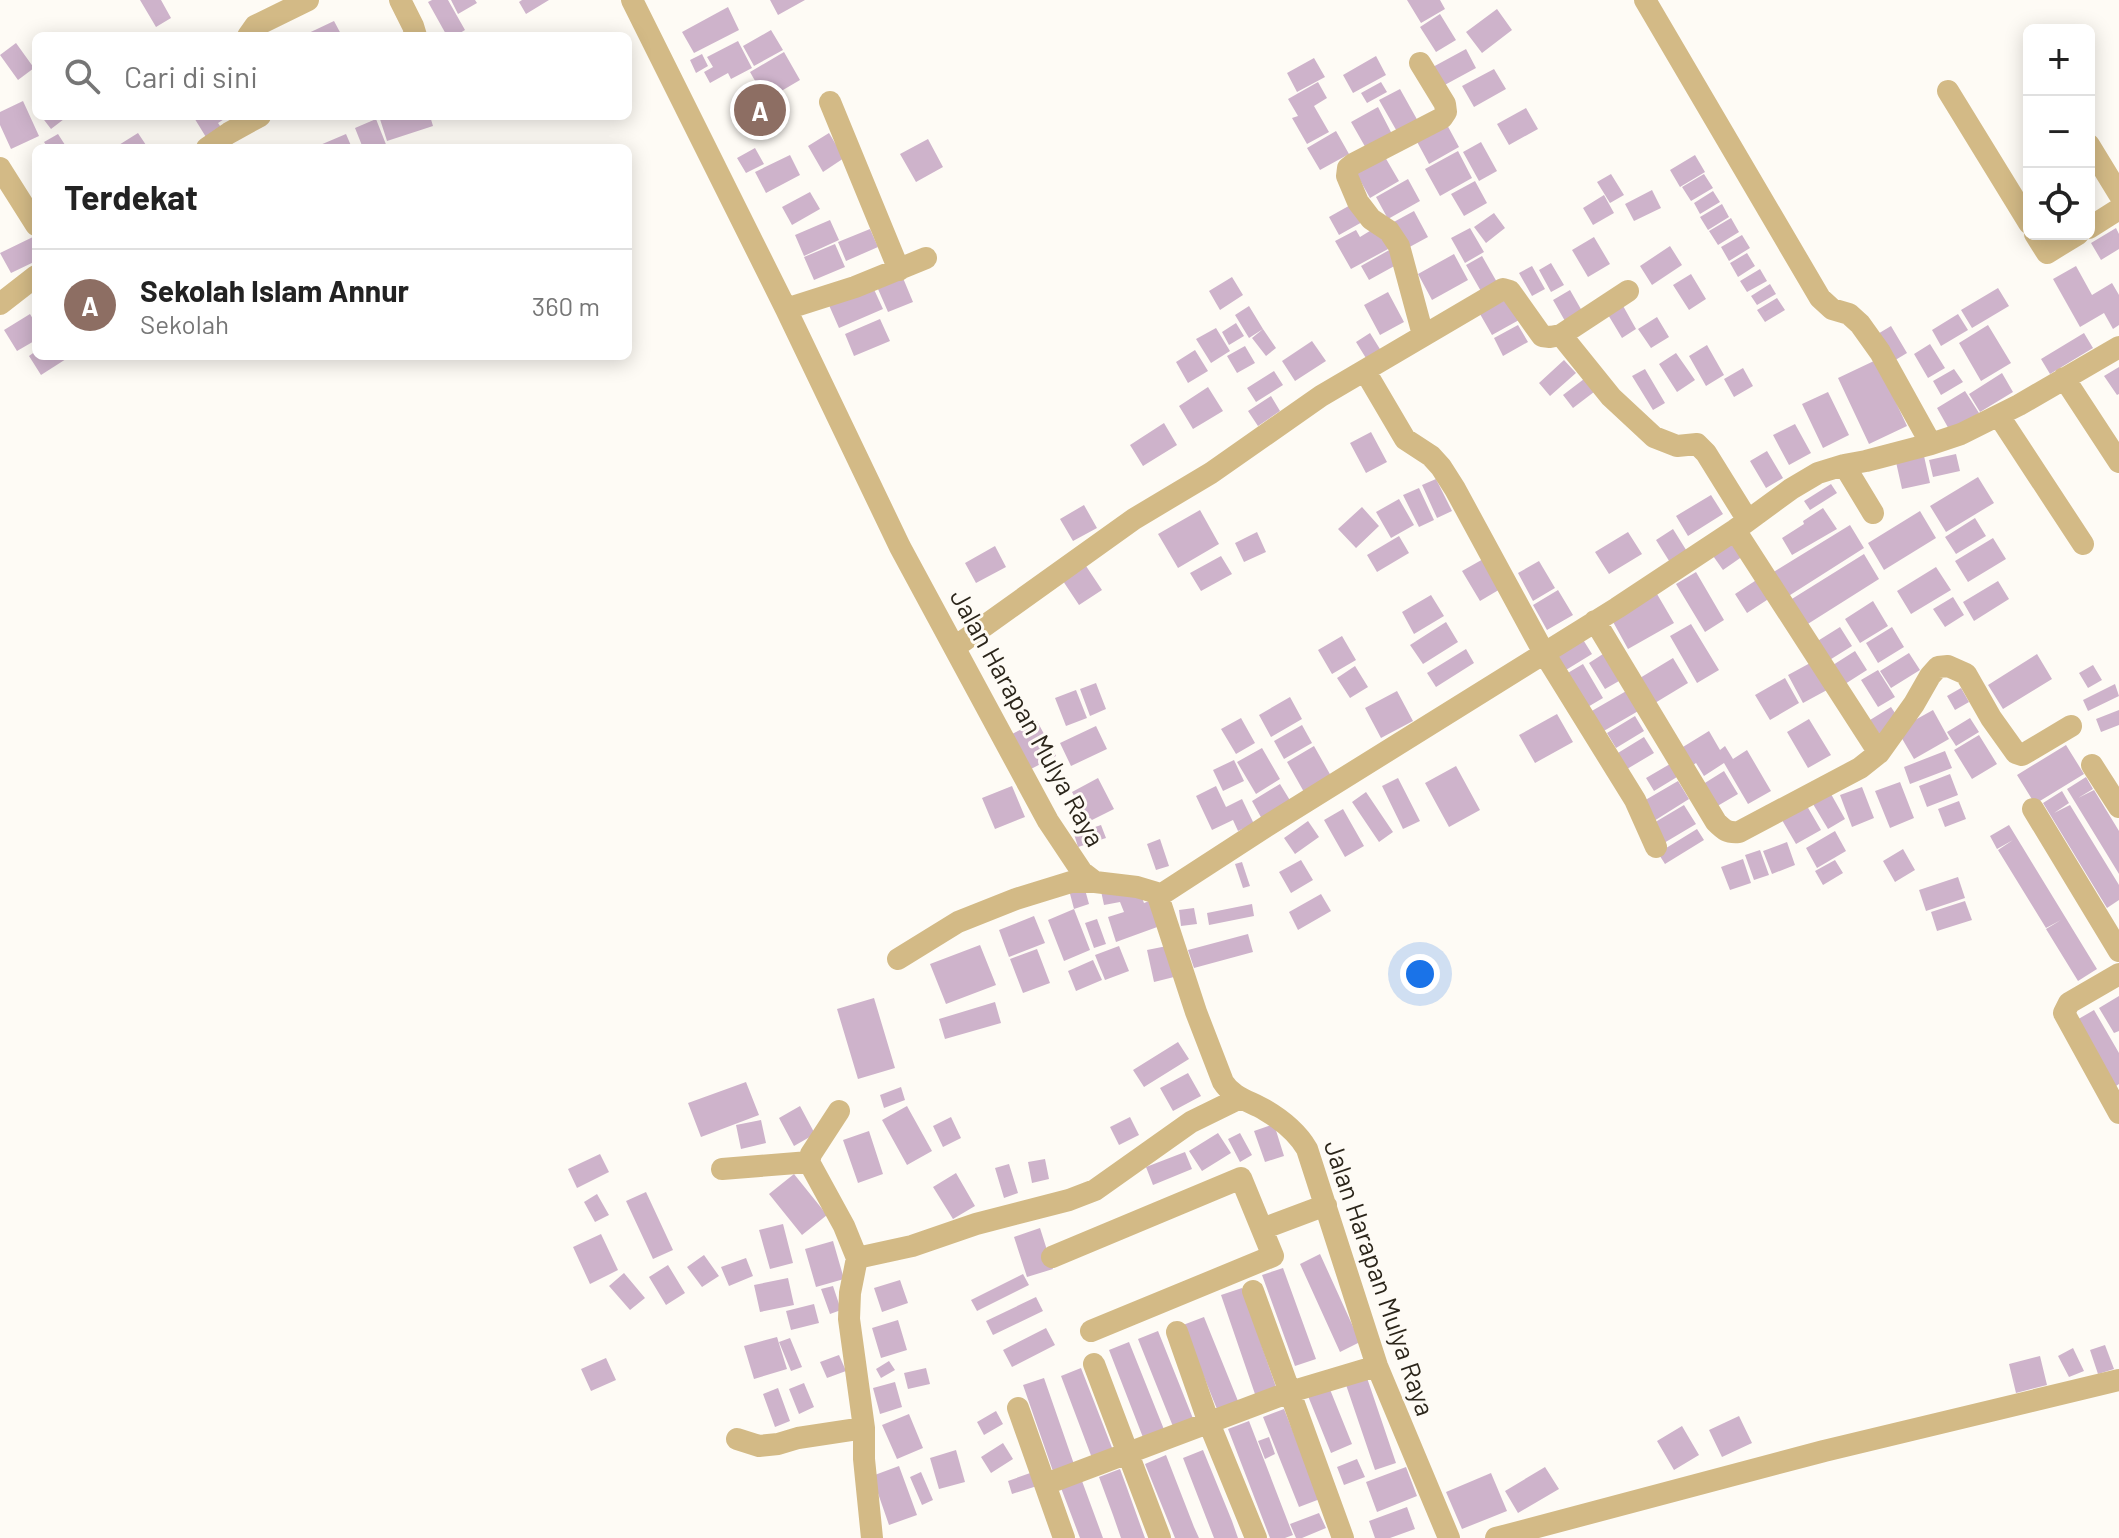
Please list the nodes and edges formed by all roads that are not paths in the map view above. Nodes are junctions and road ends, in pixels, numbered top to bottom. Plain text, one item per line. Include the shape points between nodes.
1 (308, 0) edge
2 (400, 0) edge
3 (632, 0) edge
4 (1645, 0) edge
5 (251, 32) edge
6 (415, 32) edge
7 (1420, 63) dead end
8 (1948, 91) dead end
9 (830, 102) dead end
10 (253, 120) edge
11 (213, 144) edge
12 (2095, 158) edge
13 (0, 168) edge
14 (2118, 209) edge
15 (2023, 213) edge
16 (32, 219) edge
17 (2095, 224) edge
18 (2039, 240) edge
19 (2068, 240) edge
20 (926, 258) dead end
21 (899, 270) junction
22 (32, 279) edge
23 (1628, 291) dead end
24 (0, 304) edge
25 (786, 309) junction
26 (1423, 335) junction
27 (1561, 335) junction
28 (2119, 347) edge
29 (1365, 371) junction
30 (2064, 378) junction
31 (1999, 416) junction
32 (1931, 444) junction
33 (2119, 462) edge
34 (1844, 465) junction
35 (1873, 513) dead end
36 (1741, 524) junction
37 (2083, 544) dead end
38 (1595, 621) junction
39 (955, 647) junction
40 (1544, 653) junction
41 (2071, 726) dead end
42 (1879, 753) junction
43 (2092, 765) dead end
44 (2119, 807) edge
45 (2033, 809) dead end
46 (1656, 847) dead end
47 (1095, 882) junction
48 (1159, 896) junction
49 (2119, 951) edge
50 (898, 959) dead end
51 (2119, 974) edge
52 (1240, 1098) junction
53 (839, 1111) dead end
54 (2119, 1113) edge
55 (809, 1162) junction
56 (722, 1169) dead end
57 (1326, 1205) junction
58 (1262, 1229) junction
59 (1052, 1257) dead end
60 (857, 1258) junction
61 (1253, 1291) dead end
62 (1091, 1331) dead end
63 (1177, 1332) dead end
64 (1094, 1364) dead end
65 (1377, 1366) junction
66 (2119, 1380) edge
67 (1290, 1392) junction
68 (1018, 1408) dead end
69 (1209, 1423) junction
70 (864, 1428) junction
71 (737, 1439) dead end
72 (1128, 1455) junction
73 (1046, 1484) junction
74 (872, 1538) edge
75 (1064, 1538) edge
76 (1160, 1538) edge
77 (1256, 1538) edge
78 (1343, 1538) edge
79 (1449, 1538) edge
80 (1496, 1538) edge

1 - 5 street
2 - 6 street
3 - 25 street, Jalan Harapan Mulya Raya
4 - 32 street via 1820,298 1860,324
7 - 26 street via 1446,112 1353,164 1347,176 1358,202 1399,246
8 - 15 street
9 - 21 street
10 - 11 street
12 - 14 street
13 - 16 street
14 - 17 street
18 - 19 street via 2047,253
20 - 21 street
21 - 25 street
22 - 24 street
23 - 27 street
25 - 39 street, Jalan Harapan Mulya Raya via 900,547
26 - 27 street via 1507,289 1542,336
26 - 29 street
27 - 36 street via 1611,397 1654,437 1677,446 1700,446
28 - 30 street
29 - 39 street via 1134,519
29 - 40 street via 1405,439 1441,467
30 - 31 street
30 - 33 street
31 - 32 street
31 - 37 street
32 - 34 street
34 - 35 street
34 - 36 street via 1818,473
36 - 38 street
36 - 42 street
38 - 40 street
38 - 42 street via 1724,831 1739,832
39 - 47 street, Jalan Harapan Mulya Raya via 1048,821 1082,872
40 - 46 street via 1618,770
40 - 48 street
41 - 42 street via 2022,755 2016,753 1966,674 1938,667
43 - 44 street
45 - 49 street
47 - 48 street, Jalan Harapan Mulya Raya via 1152,890
47 - 50 street via 1071,882 1016,899 958,922
48 - 52 street, Jalan Harapan Mulya Raya via 1211,1052 1228,1090
51 - 54 street via 2069,1003 2064,1013
52 - 57 street, Jalan Harapan Mulya Raya via 1264,1109 1300,1138
52 - 60 street via 1191,1122 1095,1190
53 - 55 street
55 - 56 street
55 - 60 street
57 - 58 street
57 - 65 street, Jalan Harapan Mulya Raya
58 - 59 street via 1241,1178
58 - 62 street via 1273,1256
60 - 70 street via 849,1319
61 - 67 street
63 - 69 street
64 - 72 street
65 - 67 street
65 - 79 street, Jalan Harapan Mulya Raya
66 - 80 street via 1794,1458
67 - 69 street
67 - 78 street
68 - 73 street
69 - 72 street
69 - 77 street
70 - 71 street via 759,1446
70 - 74 street
72 - 73 street
72 - 76 street
73 - 75 street

